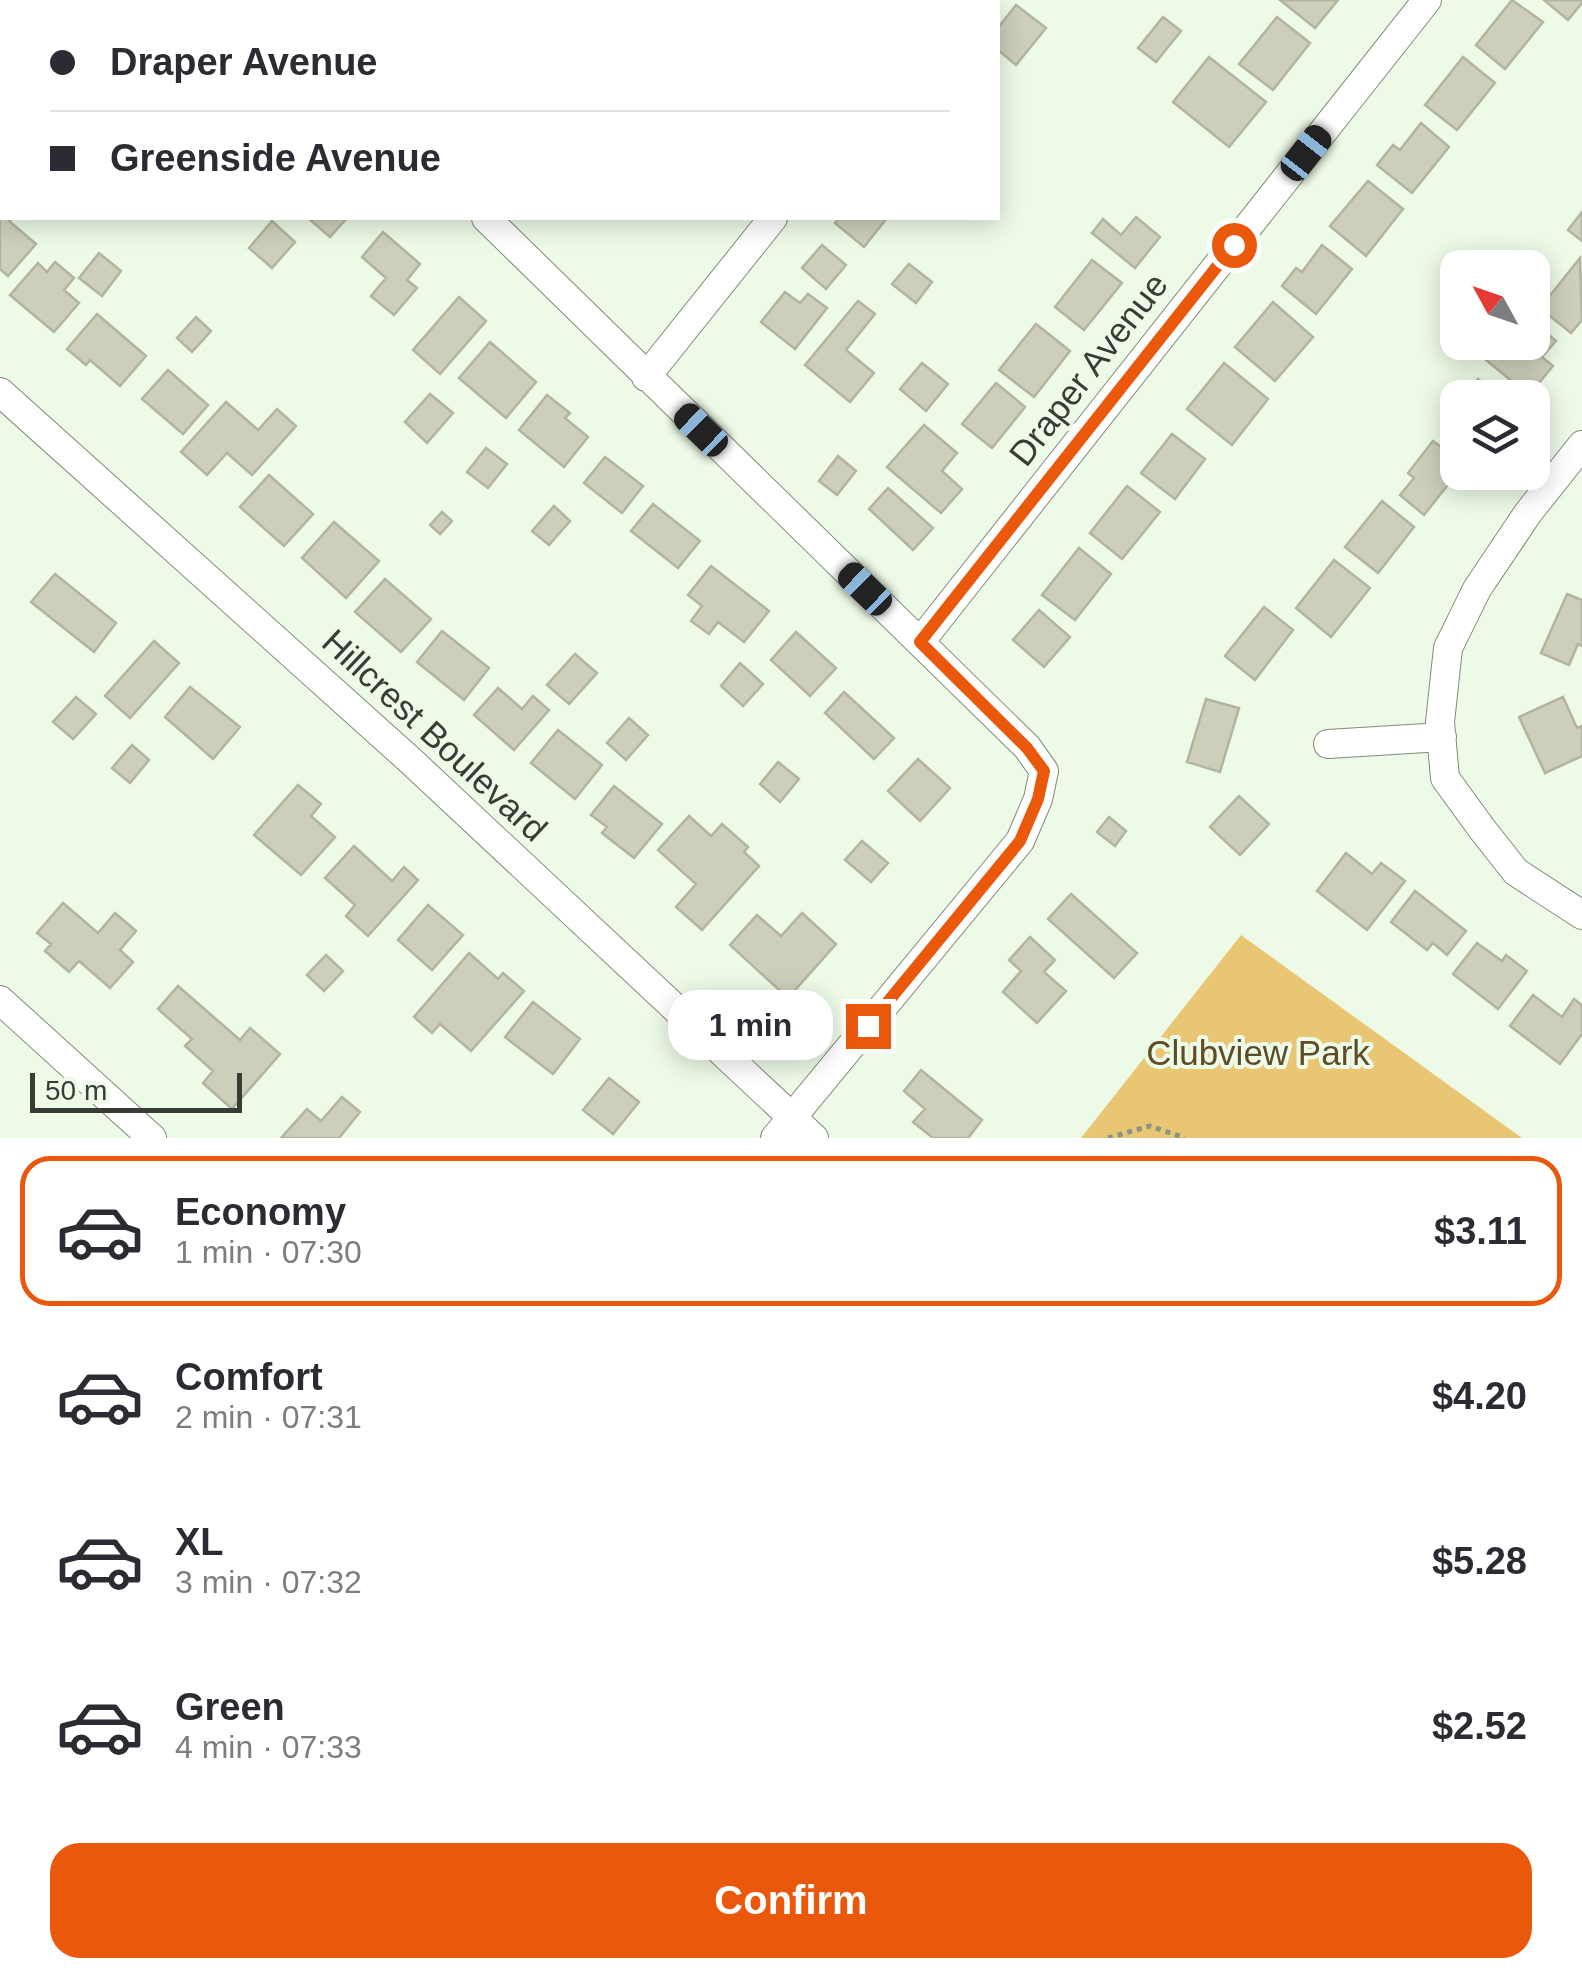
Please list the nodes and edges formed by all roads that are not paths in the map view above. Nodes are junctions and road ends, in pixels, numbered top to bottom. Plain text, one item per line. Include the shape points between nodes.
1 (1428, 0) edge
2 (488, 220) edge
3 (770, 220) edge
4 (646, 377) junction
5 (0, 392) edge
6 (1582, 445) edge
7 (920, 642) junction
8 (1441, 730) junction
9 (1328, 744) dead end
10 (1582, 915) edge
11 (0, 1000) edge
12 (784, 1128) edge
13 (152, 1138) edge
14 (814, 1138) edge

1 - 7 street, Draper Avenue
2 - 4 street
3 - 4 street
4 - 7 street
5 - 12 street, Hillcrest Boulevard via 412,762
6 - 8 street via 1477,589 1448,648
7 - 12 street via 1027,748 1044,771 1038,799 1020,841
8 - 9 street
8 - 10 street via 1445,778 1505,858
11 - 13 street
12 - 14 street, Hillcrest Boulevard

